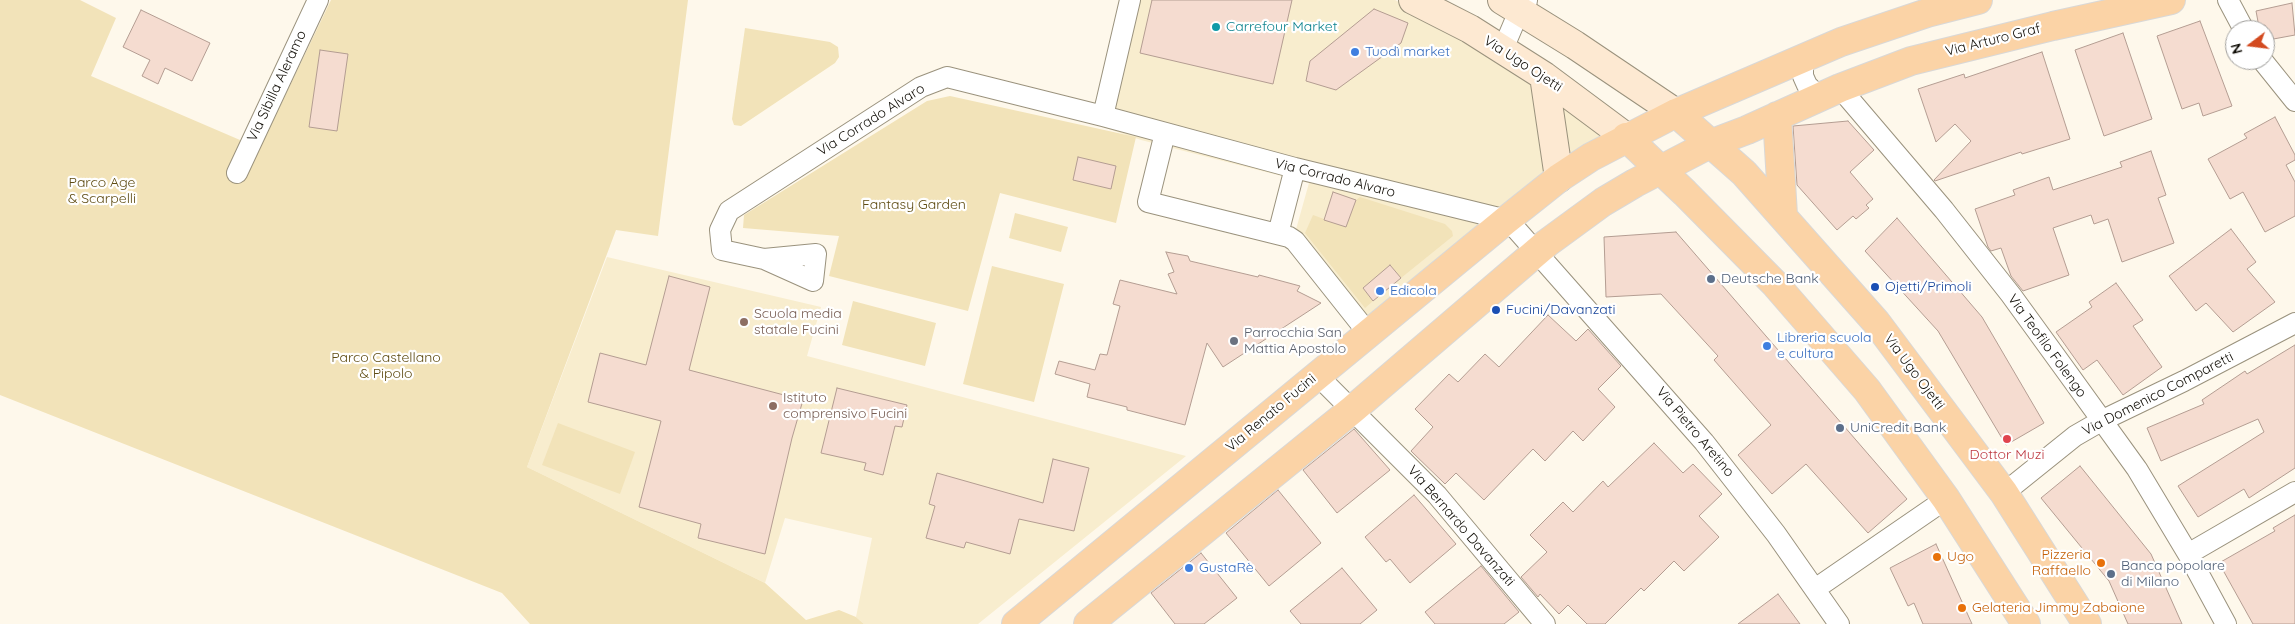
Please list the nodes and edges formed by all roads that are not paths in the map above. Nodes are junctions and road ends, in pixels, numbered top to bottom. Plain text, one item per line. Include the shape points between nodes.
1 (318, 0) edge
2 (1130, 0) edge
3 (1413, 0) edge
4 (1978, 0) edge
5 (2172, 0) edge
6 (2228, 0) edge
7 (1516, 3) edge
8 (2239, 20) edge
9 (1503, 49) junction
10 (1808, 57) junction
11 (2270, 70) edge
12 (1544, 76) junction
13 (1829, 93) junction
14 (2295, 101) edge
15 (1676, 113) junction
16 (1103, 116) junction
17 (1777, 116) junction
18 (1165, 133) junction
19 (1626, 137) junction
20 (1710, 144) junction
21 (1295, 168) junction
22 (1660, 170) junction
23 (236, 173) dead end
24 (1559, 178) junction
25 (1783, 215) junction
26 (1505, 221) junction
27 (1278, 234) junction
28 (1535, 252) junction
29 (764, 259) dead end
30 (2295, 322) edge
31 (1368, 333) junction
32 (1317, 375) junction
33 (1352, 410) junction
34 (2101, 421) junction
35 (2004, 492) junction
36 (2295, 492) edge
37 (1946, 499) junction
38 (2188, 554) junction
39 (1815, 589) junction
40 (1016, 624) edge
41 (1088, 624) edge
42 (1545, 624) edge
43 (1839, 624) edge
44 (2026, 624) edge
45 (2087, 624) edge
46 (2226, 624) edge

1 - 23 street, Via Sibilla Aleramo
2 - 16 street
3 - 9 main road, Via Ugo Ojetti
4 - 10 main road via 1904,20
5 - 13 main road, Via Arturo Graf via 1947,51
6 - 8 street
7 - 9 street
7 - 15 main road
9 - 12 main road, Via Ugo Ojetti
10 - 13 street via 1803,66 1807,85
10 - 15 main road
11 - 14 street
12 - 19 main road, Via Ugo Ojetti
12 - 24 main road
13 - 17 main road, Via Arturo Graf
13 - 34 street, Via Teofilo Folengo via 1944,210
15 - 19 main road, Via Renato Fucini
15 - 20 main road, Via Ugo Ojetti
16 - 18 street, Via Corrado Alvaro
16 - 29 street, Via Corrado Alvaro via 951,78 932,81 729,211 720,230 722,250
17 - 20 main road, Via Arturo Graf
17 - 25 main road
18 - 21 street, Via Corrado Alvaro
18 - 27 street via 1148,202
19 - 22 main road
19 - 24 main road, Via Renato Fucini
20 - 22 main road, Via Arturo Graf
20 - 25 main road, Via Ugo Ojetti via 1744,173
21 - 26 street, Via Corrado Alvaro
21 - 27 street
22 - 28 main road via 1603,202
22 - 37 main road via 1774,284 1850,370 1901,434
24 - 26 main road, Via Renato Fucini
25 - 35 main road, Via Ugo Ojetti via 1888,337
26 - 28 street, Via Pietro Aretino
26 - 31 main road, Via Renato Fucini
27 - 31 street via 1302,246
28 - 33 main road
28 - 39 street, Via Pietro Aretino via 1710,450 1762,514
30 - 34 street, Via Domenico Comparetti
31 - 32 main road, Via Renato Fucini
32 - 33 street, Via Bernardo Davanzati
32 - 40 main road, Via Renato Fucini
33 - 41 main road
33 - 42 street, Via Bernardo Davanzati via 1437,495
34 - 35 street, Via Domenico Comparetti via 2075,436
34 - 38 street, Via Teofilo Folengo via 2137,469
35 - 45 main road, Via Ugo Ojetti
36 - 38 street
37 - 39 street
37 - 44 main road
38 - 46 street, Via Teofilo Folengo
39 - 43 street, Via Pietro Aretino

